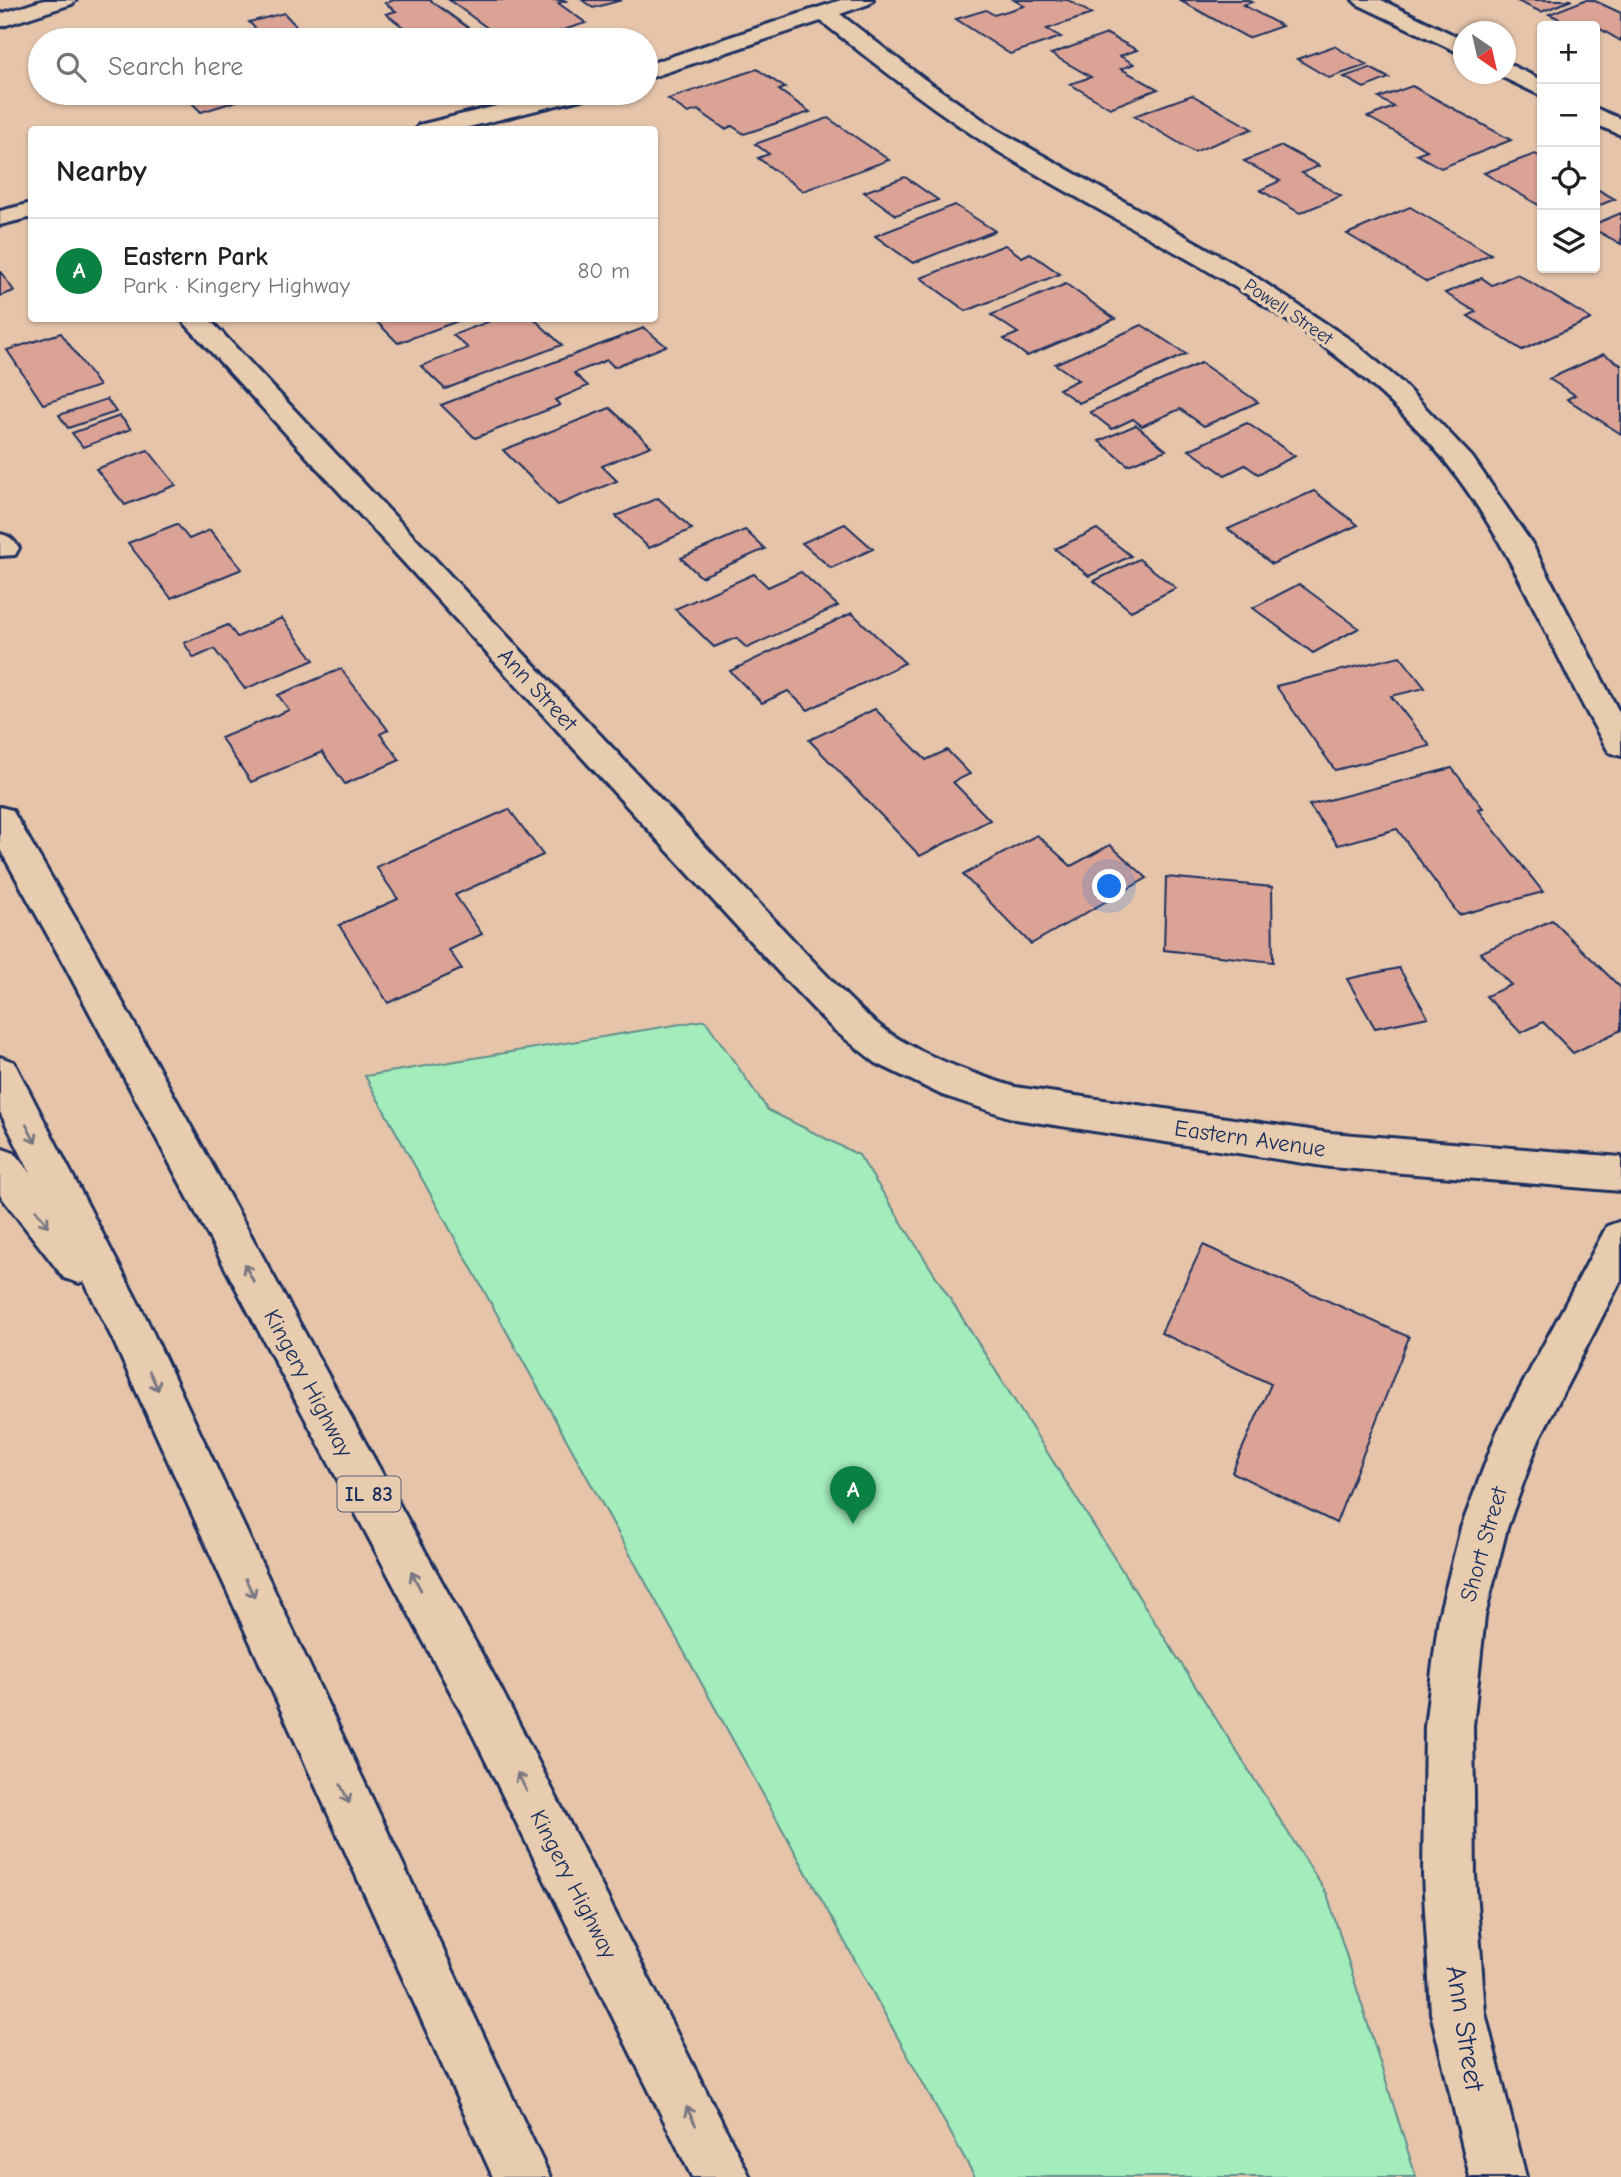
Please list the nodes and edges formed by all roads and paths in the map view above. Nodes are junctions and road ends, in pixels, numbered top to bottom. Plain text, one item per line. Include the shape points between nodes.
1 (65, 0) edge
2 (862, 0) edge
3 (1364, 0) edge
4 (824, 12) junction
5 (0, 21) edge
6 (1453, 44) edge
7 (658, 68) edge
8 (1516, 75) edge
9 (1537, 86) edge
10 (528, 105) edge
11 (1600, 118) edge
12 (443, 126) edge
13 (1621, 128) edge
14 (28, 211) edge
15 (0, 218) edge
16 (197, 322) edge
17 (1621, 744) edge
18 (0, 819) edge
19 (889, 1052) joint
20 (0, 1073) edge
21 (0, 1165) edge
22 (1621, 1174) edge
23 (1621, 1239) edge
24 (131, 1332) junction
25 (1449, 1876) joint
26 (522, 2177) edge
27 (722, 2177) edge
28 (1498, 2177) edge

1 - 5 main road
2 - 4 main road
3 - 6 main road
4 - 7 main road
4 - 17 main road, Powell Street via 965,119 1266,293 1376,374 1435,431 1489,500 1526,559
8 - 9 main road
10 - 12 main road
11 - 13 main road
14 - 15 main road
16 - 19 main road, Ann Street via 799,969 846,1018
27 -> 18 main road, Kingery Highway / IL 83 via 484,1706
19 - 22 main road, Eastern Avenue via 956,1084 1015,1102 1330,1150
20 -> 24 main road
21 -> 24 main road
23 - 25 main road, Short Street via 1519,1432 1484,1528 1462,1616 1449,1726
24 -> 26 main road
25 - 28 main road, Ann Street via 1458,2013

